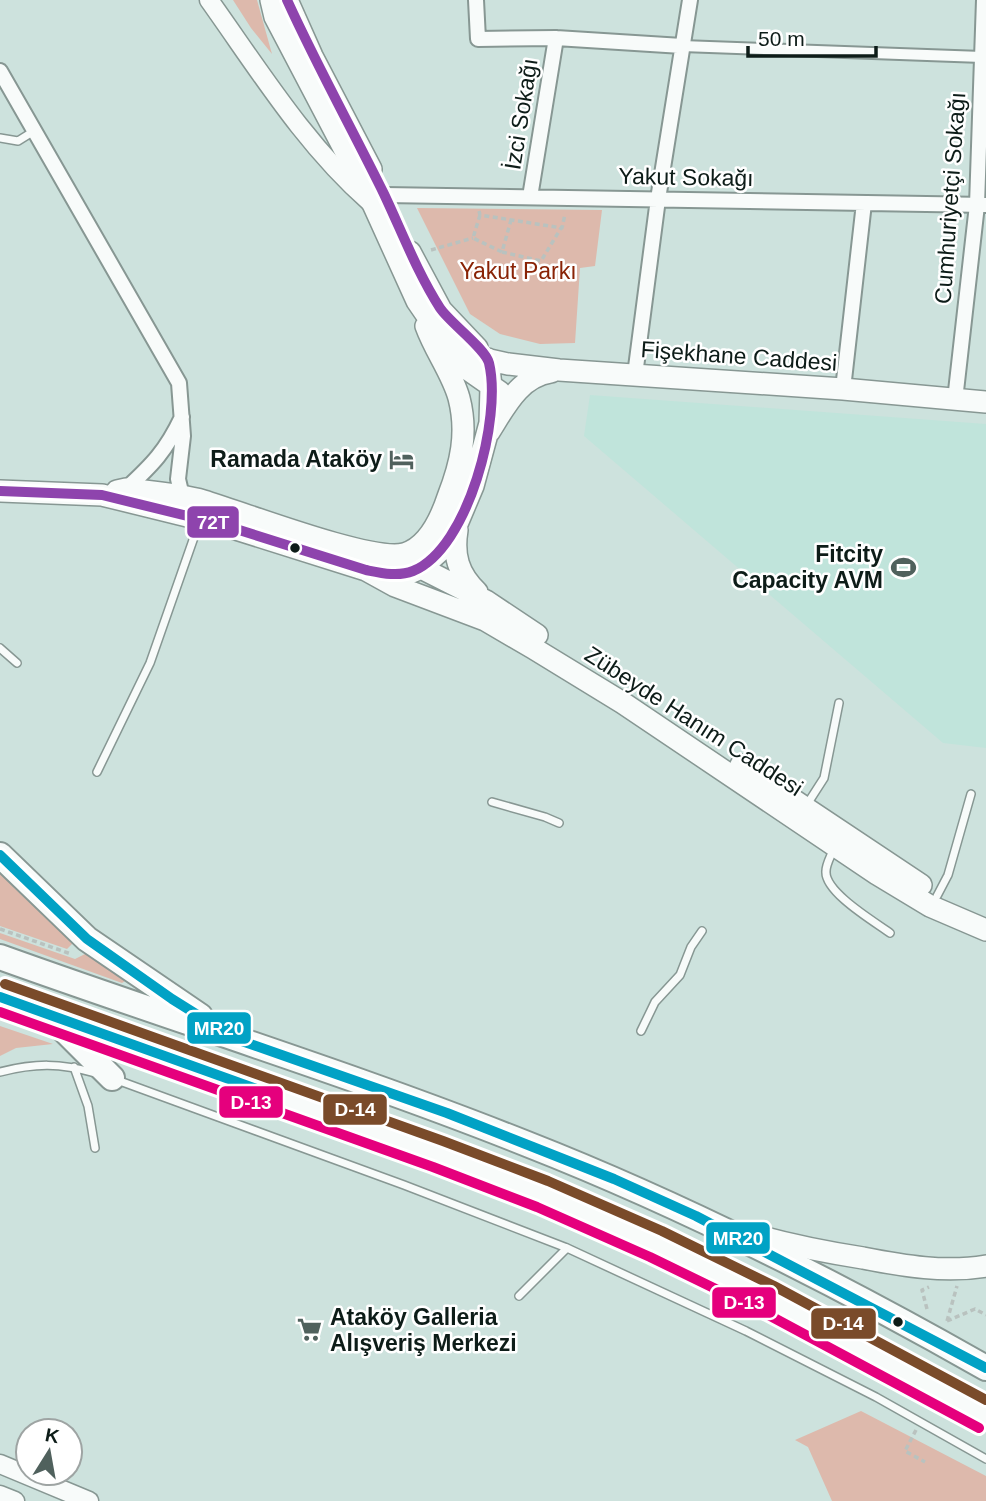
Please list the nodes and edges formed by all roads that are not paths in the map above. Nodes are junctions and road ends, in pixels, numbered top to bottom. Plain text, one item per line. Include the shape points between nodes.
1 (209, 0) edge
2 (271, 0) edge
3 (287, 0) edge
4 (476, 0) edge
5 (690, 0) edge
6 (984, 0) edge
7 (556, 38) junction
8 (682, 46) junction
9 (982, 57) junction
10 (0, 71) edge
11 (35, 131) junction
12 (0, 138) edge
13 (530, 197) junction
14 (658, 199) junction
15 (379, 200) junction
16 (864, 203) junction
17 (981, 205) edge
18 (417, 301) junction
19 (441, 336) junction
20 (488, 359) junction
21 (559, 370) junction
22 (635, 375) junction
23 (491, 387) junction
24 (843, 389) junction
25 (511, 398) junction
26 (954, 400) junction
27 (986, 402) edge
28 (183, 416) junction
29 (488, 434) junction
30 (125, 489) junction
31 (3, 494) edge
32 (102, 495) junction
33 (182, 496) junction
34 (202, 510) junction
35 (457, 524) junction
36 (413, 561) junction
37 (366, 570) junction
38 (486, 601) junction
39 (0, 648) edge
40 (17, 663) dead end
41 (839, 703) dead end
42 (97, 772) dead end
43 (971, 794) dead end
44 (492, 802) dead end
45 (806, 807) junction
46 (559, 823) dead end
47 (834, 845) junction
48 (0, 855) edge
49 (933, 901) junction
50 (986, 915) edge
51 (986, 930) edge
52 (702, 931) dead end
53 (890, 933) dead end
54 (0, 957) edge
55 (0, 997) edge
56 (47, 1013) junction
57 (641, 1031) dead end
58 (236, 1039) junction
59 (74, 1067) junction
60 (0, 1072) edge
61 (112, 1078) junction
62 (95, 1148) dead end
63 (696, 1216) junction
64 (567, 1248) junction
65 (986, 1266) edge
66 (519, 1296) dead end
67 (986, 1368) edge
68 (986, 1416) edge
69 (986, 1459) edge
70 (0, 1464) edge
71 (0, 1495) edge
72 (15, 1501) edge
73 (89, 1501) edge

1 - 15 street via 310,142 340,176
2 - 15 main road, Fişekhane Caddesi via 280,27
3 - 15 main road, Fişekhane Caddesi
4 - 7 street via 478,39
5 - 8 street
6 - 9 street, Cumhuriyetçi Sokağı
7 - 8 street
7 - 13 street, İzci Sokağı
8 - 9 street
8 - 14 street
9 - 17 street, Cumhuriyetçi Sokağı
10 - 11 street
11 - 12 lane via 18,141
11 - 28 street via 179,383
13 - 14 street, Yakut Sokağı
13 - 15 street, Yakut Sokağı
14 - 16 street, Yakut Sokağı
14 - 22 street
15 - 18 main road, Fişekhane Caddesi
15 - 20 main road, Fişekhane Caddesi via 441,310
16 - 17 street, Yakut Sokağı
16 - 24 street
17 - 26 street, Cumhuriyetçi Sokağı
18 - 19 main road, Fişekhane Caddesi
18 - 36 main road via 458,394 464,429 461,456 442,514
19 - 20 main road, Fişekhane Caddesi via 472,356
19 - 23 main road via 467,369
20 - 21 main road, Fişekhane Caddesi
20 - 23 main road
21 - 22 main road, Fişekhane Caddesi
21 - 25 main road via 532,377
22 - 24 main road, Fişekhane Caddesi
23 - 25 main road
23 - 29 main road
24 - 26 main road, Fişekhane Caddesi
25 - 29 main road
26 - 27 main road, Fişekhane Caddesi
28 - 30 street via 169,444
28 - 33 street via 178,479
29 - 35 main road
30 - 32 main road, Zübeyde Hanım Caddesi
30 - 33 main road, Zübeyde Hanım Caddesi
31 - 32 main road, Zübeyde Hanım Caddesi
32 - 34 main road, Zübeyde Hanım Caddesi
33 - 34 main road, Zübeyde Hanım Caddesi
34 - 36 main road, Zübeyde Hanım Caddesi
34 - 37 main road, Zübeyde Hanım Caddesi
34 - 42 lane via 150,663
35 - 36 main road via 440,551
35 - 38 main road via 458,566
36 - 37 main road, Zübeyde Hanım Caddesi via 407,574
36 - 38 main road
37 - 47 main road, Zübeyde Hanım Caddesi via 395,586 485,620 533,648
38 - 45 main road, Zübeyde Hanım Caddesi
39 - 40 lane
41 - 45 lane via 824,778
43 - 49 lane via 948,875
44 - 46 lane
45 - 49 main road, Zübeyde Hanım Caddesi
47 - 49 main road, Zübeyde Hanım Caddesi
47 - 53 lane via 827,878 843,899
48 - 58 highway via 87,939
49 - 50 main road, Zübeyde Hanım Caddesi
49 - 51 main road, Zübeyde Hanım Caddesi
52 - 57 lane via 680,975 655,1002
54 - 58 highway
55 - 56 highway
56 - 61 highway
56 - 68 highway via 365,1126 566,1205 764,1297
58 - 63 highway via 527,1144
59 - 60 lane via 30,1064
59 - 61 lane
59 - 62 lane via 88,1106
61 - 64 lane
63 - 65 main road via 815,1250 925,1268
63 - 67 highway
64 - 66 lane
64 - 69 lane via 746,1331
70 - 73 street
71 - 72 street

